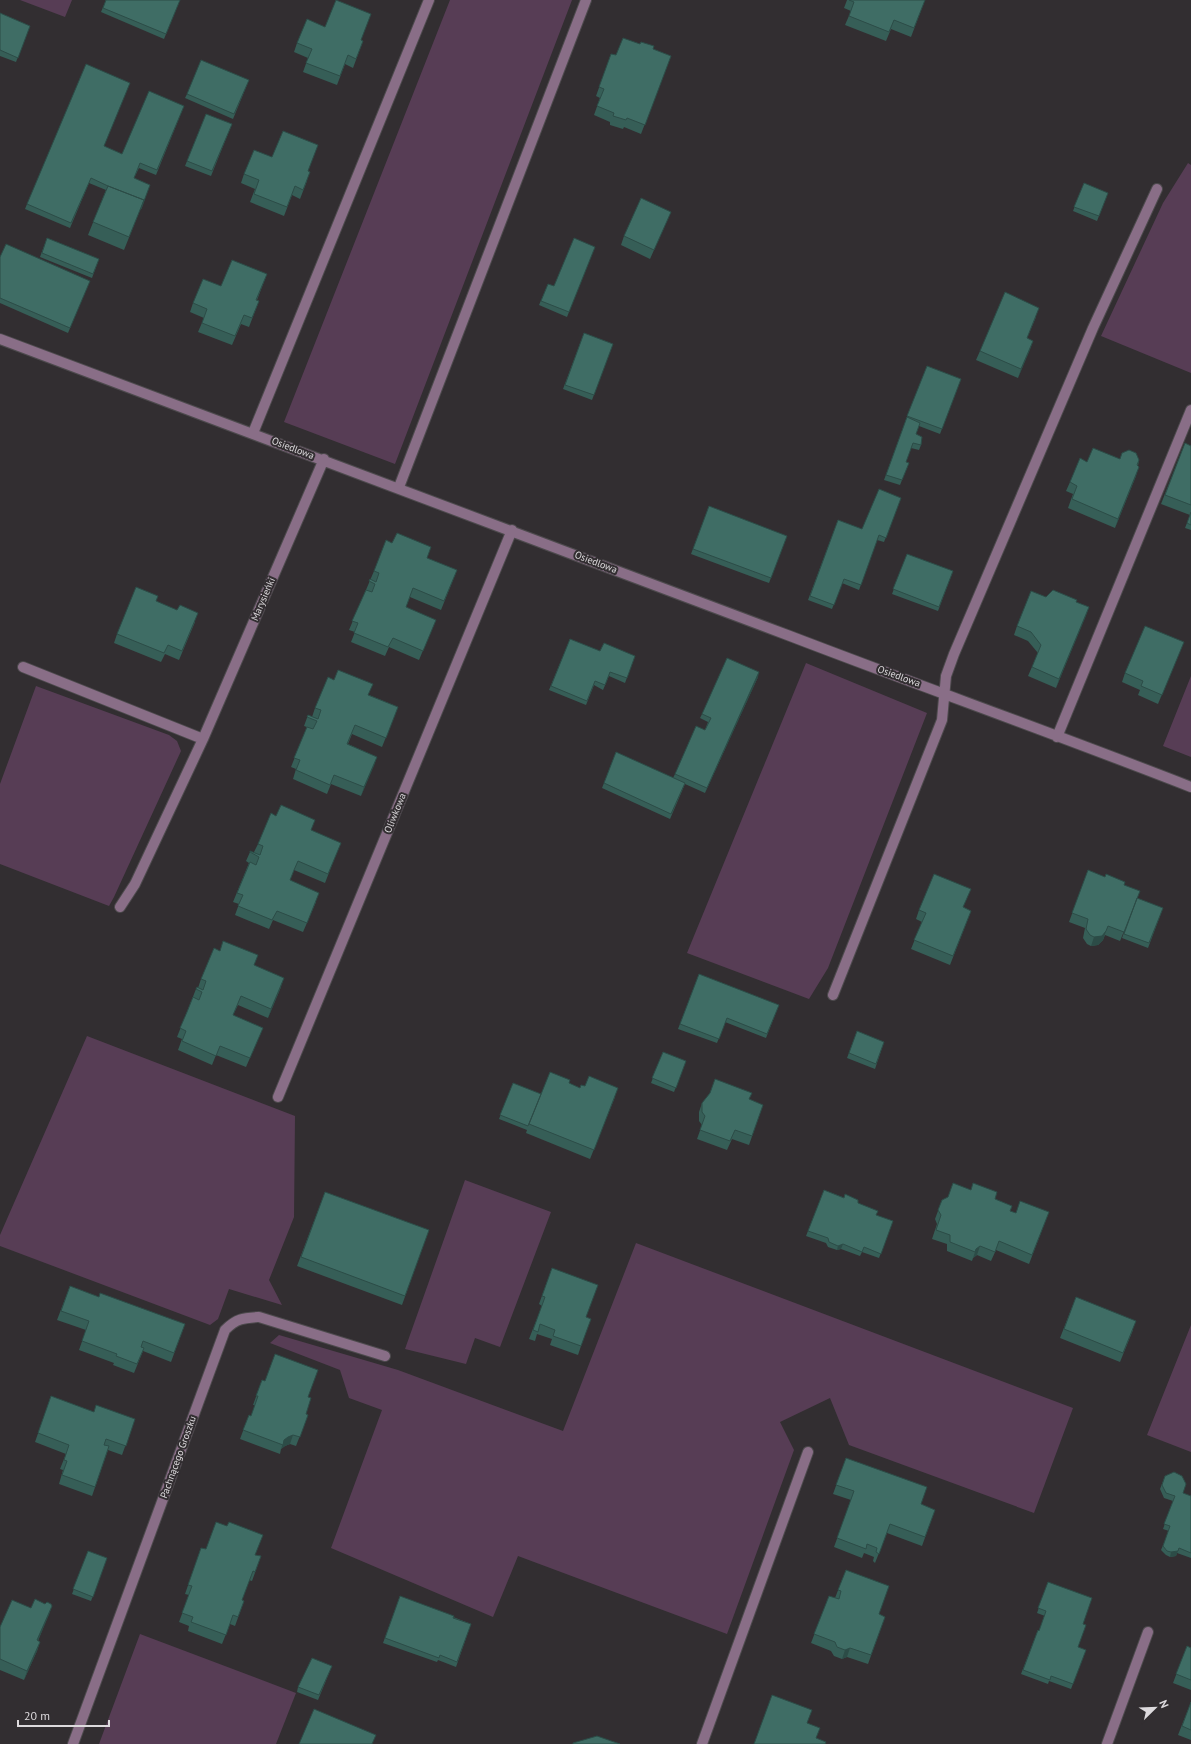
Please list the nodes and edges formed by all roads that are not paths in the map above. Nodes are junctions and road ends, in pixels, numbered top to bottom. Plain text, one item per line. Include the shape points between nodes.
1 (429, 0) edge
2 (586, 0) edge
3 (1157, 189) dead end
4 (0, 339) edge
5 (1191, 410) edge
6 (253, 432) junction
7 (324, 459) junction
8 (398, 487) junction
9 (512, 530) junction
10 (23, 667) dead end
11 (944, 693) junction
12 (1057, 737) junction
13 (203, 739) junction
14 (1191, 787) edge
15 (120, 907) dead end
16 (833, 995) dead end
17 (278, 1097) dead end
18 (385, 1356) dead end
19 (808, 1452) dead end
20 (1148, 1632) dead end
21 (73, 1744) edge
22 (702, 1744) edge
23 (1107, 1744) edge

1 - 6 street
2 - 8 street
3 - 11 street via 1093,328 957,647 946,676
4 - 6 street, Osiedlowa
5 - 12 street
6 - 7 street, Osiedlowa
7 - 8 street, Osiedlowa
7 - 13 street, Marysieńki
8 - 9 street, Osiedlowa
9 - 11 street, Osiedlowa
9 - 17 street, Oliwkowa
10 - 13 street
11 - 12 street, Osiedlowa
11 - 16 street via 942,720
12 - 14 street, Osiedlowa
13 - 15 street, Marysieńki via 135,884
18 - 21 street, Pachnącego Groszku via 260,1317 234,1322 225,1330
19 - 22 street
20 - 23 street

